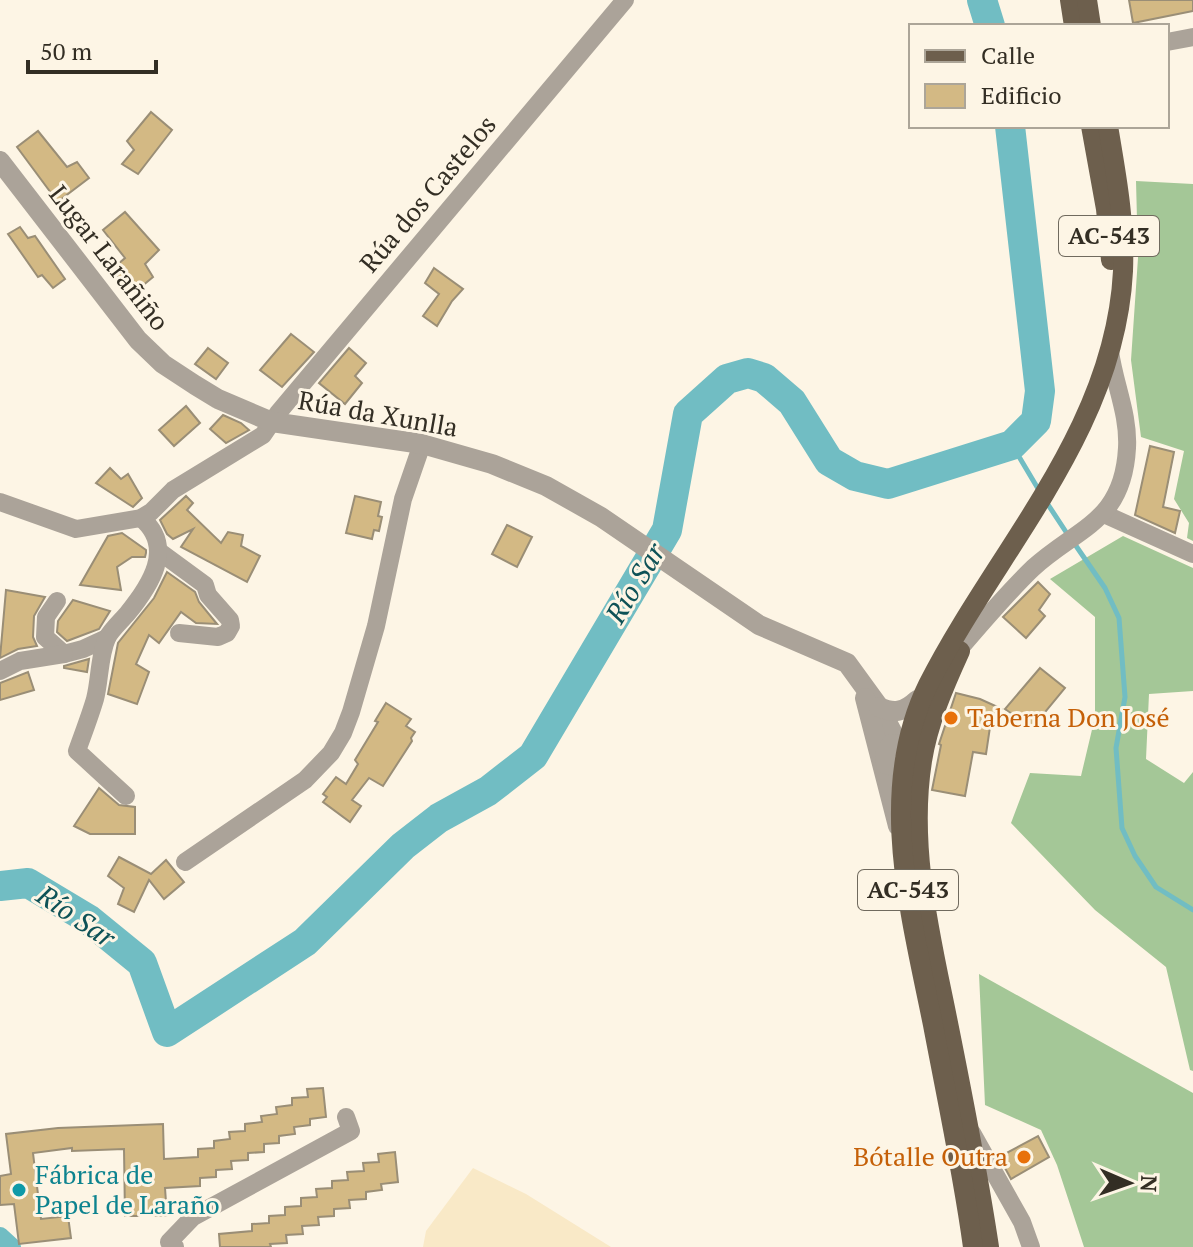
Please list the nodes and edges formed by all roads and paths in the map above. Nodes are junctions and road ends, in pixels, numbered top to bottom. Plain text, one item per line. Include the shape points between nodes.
1 (625, 0) edge
2 (1070, 0) edge
3 (1087, 0) edge
4 (1074, 24) edge
5 (1091, 24) edge
6 (1193, 37) edge
7 (1169, 42) edge
8 (1091, 128) edge
9 (1108, 128) edge
10 (0, 161) edge
11 (1109, 348) junction
12 (272, 422) junction
13 (422, 444) junction
14 (0, 502) edge
15 (1104, 514) junction
16 (141, 518) junction
17 (160, 552) junction
18 (1193, 554) edge
19 (1008, 555) junction
20 (57, 601) dead end
21 (179, 633) dead end
22 (107, 638) junction
23 (64, 654) junction
24 (958, 654) junction
25 (0, 671) edge
26 (932, 677) junction
27 (863, 686) junction
28 (917, 700) junction
29 (879, 707) junction
30 (896, 751) junction
31 (126, 796) dead end
32 (903, 845) junction
33 (185, 862) dead end
34 (928, 918) junction
35 (346, 1117) dead end
36 (967, 1121) junction
37 (175, 1247) edge
38 (973, 1247) edge
39 (989, 1247) edge
40 (1031, 1247) edge

1 - 12 street, Rúa dos Castelos
2 - 4 main road
3 - 5 main road
6 - 7 street
8 - 11 main road, AC-543 via 1110,245
9 - 11 main road, AC-543 via 1123,240 1121,288
10 - 12 street, Lugar Larañiño via 152,354 218,399
11 - 15 street via 1126,420 1127,451
11 - 19 main road, AC-543 via 1096,393 1066,456
12 - 13 street, Rúa da Xunlla
12 - 16 street, Rúa da Xunlla via 263,435 173,490
13 - 27 street, Rúa da Xunlla via 527,477 584,507 770,631 840,659
13 - 33 street via 343,733 305,780
14 - 16 street via 76,529
15 - 18 street
15 - 24 street via 1041,561
16 - 17 street
17 - 21 street via 205,585 230,620 227,633 218,637
17 - 22 street via 131,608
19 - 24 main road, AC-543
19 - 26 main road, AC-543
20 - 23 street via 46,617 45,637
22 - 23 street
22 - 31 street via 77,751
23 - 25 street via 20,661
24 - 30 street
24 - 34 main road, AC-543 via 930,729 920,778 918,845
26 - 28 street
26 - 30 main road, AC-543
27 - 29 street, Rúa da Xunlla
27 - 30 street, Rúa da Xunlla
28 - 29 street via 901,711
28 - 30 street
29 - 30 street, Rúa da Xunlla
30 - 32 main road, AC-543
30 - 32 street, Rúa da Xunlla via 889,791
30 - 34 street via 910,784 910,845
32 - 38 main road, AC-543
34 - 36 main road, AC-543
35 - 37 street via 351,1131 193,1217 169,1242
36 - 39 main road, AC-543
36 - 40 street

